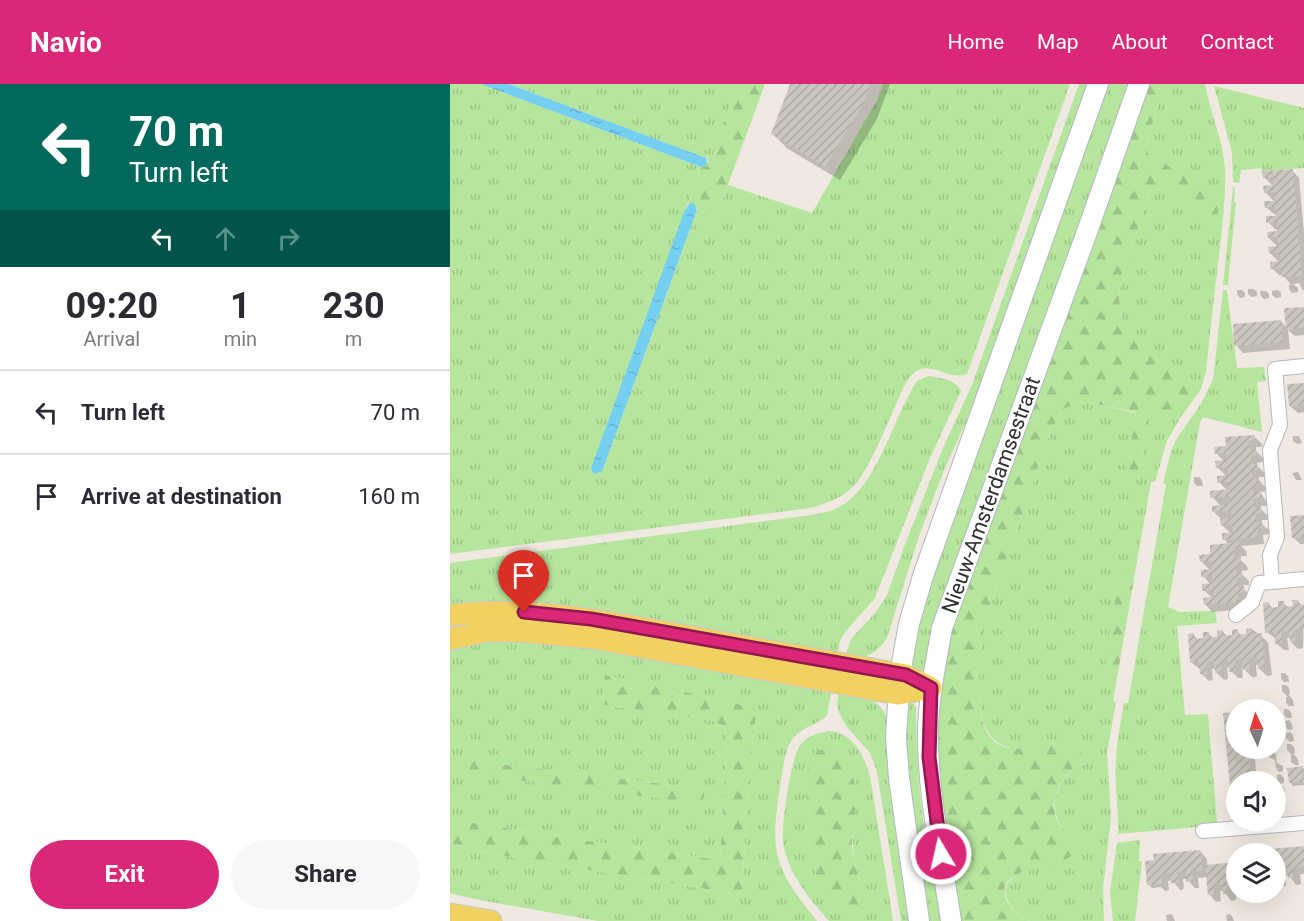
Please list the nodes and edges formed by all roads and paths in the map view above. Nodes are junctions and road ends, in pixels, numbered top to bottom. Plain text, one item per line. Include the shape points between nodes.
1 (1098, 84) edge
2 (1139, 84) edge
3 (1304, 366) edge
4 (1304, 579) edge
5 (1272, 582) junction
6 (450, 615) edge
7 (1236, 615) dead end
8 (450, 639) edge
9 (899, 684) junction
10 (931, 688) junction
11 (1304, 823) edge
12 (1203, 831) dead end
13 (450, 904) edge
14 (450, 914) edge
15 (482, 920) edge
16 (919, 921) edge
17 (951, 921) edge

1 - 9 street, Nieuw-Amsterdamsestraat via 923,576 909,624
2 - 10 street, Nieuw-Amsterdamsestraat via 942,628
3 - 5 street via 1275,369 1280,425 1270,450 1277,537 1270,555
4 - 5 street
5 - 7 street via 1259,583 1252,602
6 - 9 main road via 524,612 591,619
8 - 9 main road via 516,631 592,638
9 - 10 main road
9 - 16 street, Nieuw-Amsterdamsestraat via 899,778
10 - 17 street, Nieuw-Amsterdamsestraat via 929,757
11 - 12 street
13 - 15 main road
14 - 15 main road

